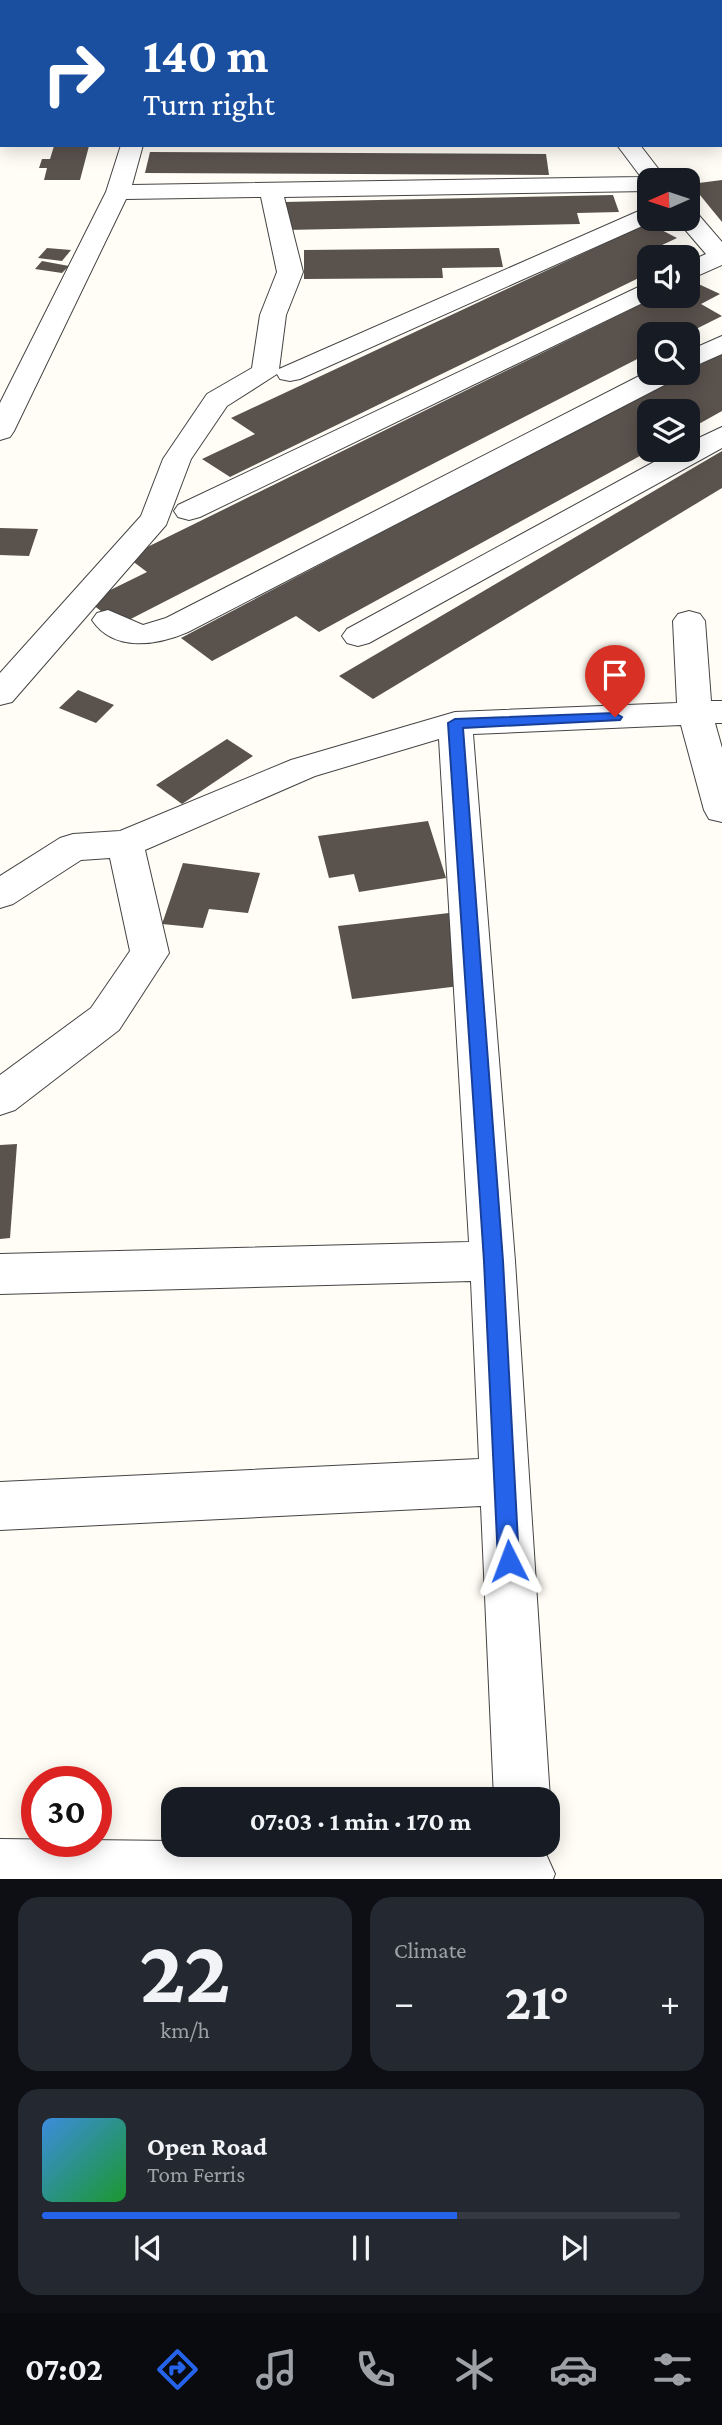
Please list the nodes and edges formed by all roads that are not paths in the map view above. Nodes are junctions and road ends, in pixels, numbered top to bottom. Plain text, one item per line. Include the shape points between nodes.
1 (131, 147) edge
2 (630, 147) edge
3 (646, 168) edge
4 (637, 184) edge
5 (271, 190) junction
6 (118, 192) junction
7 (637, 220) edge
8 (700, 231) edge
9 (722, 256) edge
10 (700, 266) edge
11 (637, 296) edge
12 (722, 344) edge
13 (700, 355) edge
14 (290, 373) dead end
15 (643, 385) edge
16 (0, 431) edge
17 (722, 436) edge
18 (189, 511) dead end
19 (108, 620) dead end
20 (690, 621) dead end
21 (358, 636) dead end
22 (0, 694) edge
23 (708, 713) edge
24 (455, 723) junction
25 (722, 810) edge
26 (125, 844) junction
27 (0, 894) edge
28 (0, 1098) edge
29 (493, 1261) junction
30 (0, 1274) edge
31 (505, 1481) junction
32 (0, 1506) edge
33 (521, 1787) edge
34 (525, 1866) edge
35 (0, 1868) edge

1 - 6 street
2 - 3 street
4 - 5 street
5 - 6 street
5 - 22 street via 290,272 274,315 265,372 217,400 177,459 155,519
6 - 16 street
7 - 14 street
8 - 9 street
9 - 10 street
11 - 18 street
12 - 13 street
15 - 19 street via 177,625 139,636
17 - 21 street
20 - 23 street
23 - 24 street
23 - 25 street
24 - 26 street via 303,768
24 - 29 street
26 - 27 street via 73,847
26 - 28 street via 150,953 105,1019
29 - 30 street
29 - 31 street
31 - 32 street
31 - 33 street
34 - 35 street

